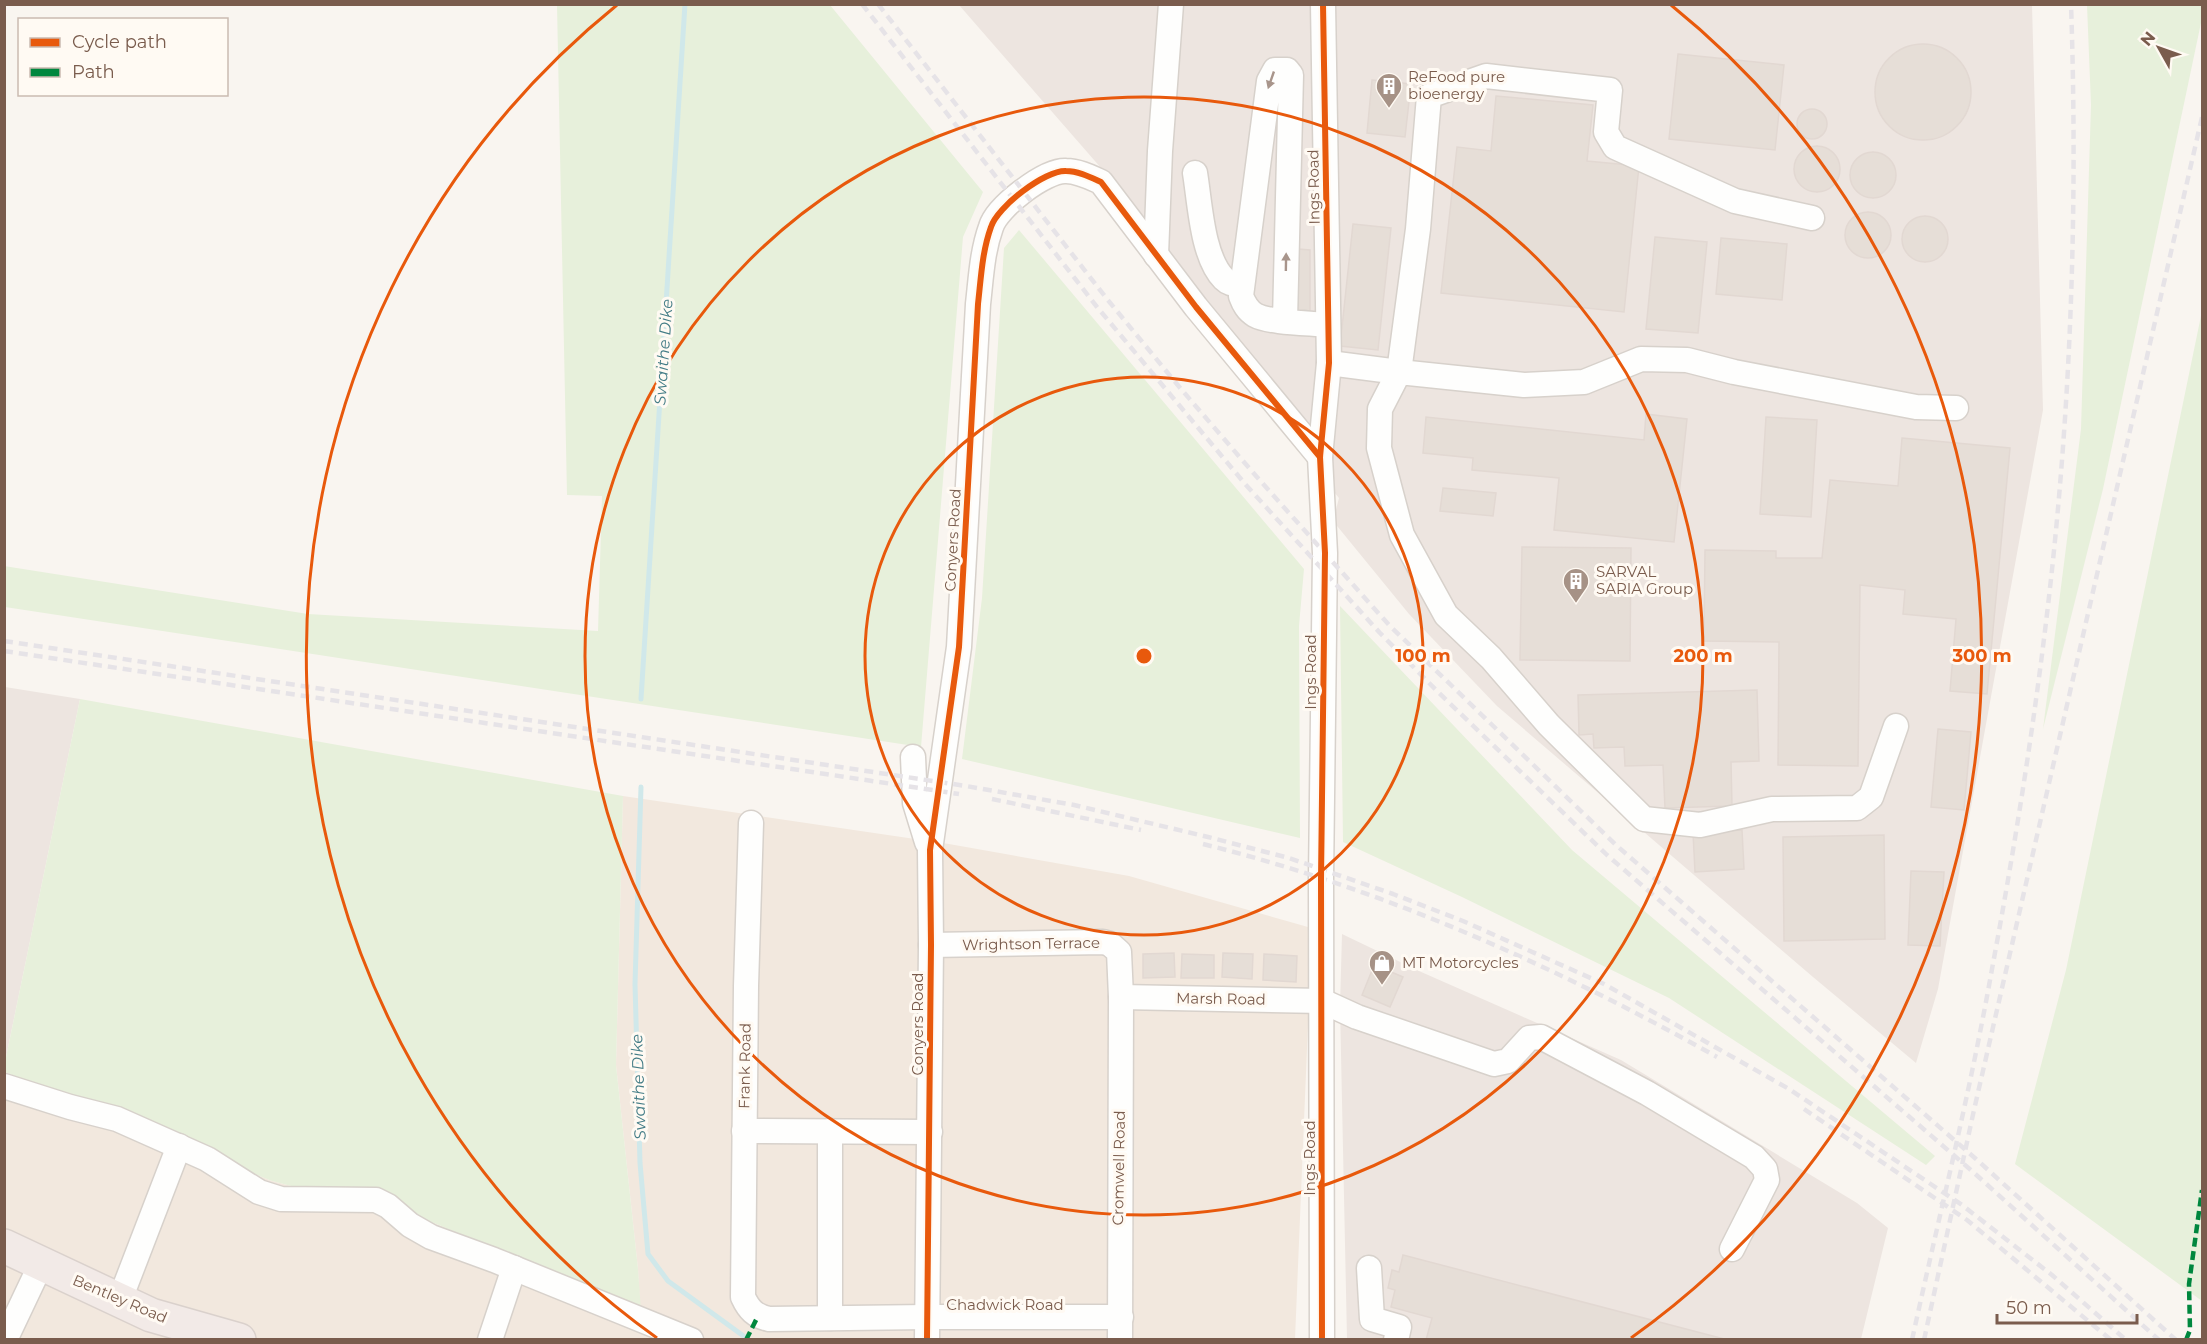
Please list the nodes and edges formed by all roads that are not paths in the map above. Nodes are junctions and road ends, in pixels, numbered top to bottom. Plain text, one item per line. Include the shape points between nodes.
1 (1171, 4) edge
2 (1323, 4) edge
3 (1195, 173) dead end
4 (1812, 218) dead end
5 (1156, 255) junction
6 (1241, 285) junction
7 (1285, 320) junction
8 (1328, 325) junction
9 (1329, 363) junction
10 (1399, 372) junction
11 (1956, 408) dead end
12 (1320, 457) junction
13 (1896, 726) dead end
14 (913, 756) dead end
15 (751, 823) dead end
16 (930, 850) junction
17 (931, 945) junction
18 (1121, 997) junction
19 (1322, 1001) junction
20 (4, 1086) edge
21 (744, 1131) junction
22 (830, 1131) junction
23 (930, 1132) junction
24 (179, 1146) junction
25 (4, 1246) edge
26 (1732, 1249) dead end
27 (41, 1264) junction
28 (514, 1268) junction
29 (1369, 1268) dead end
30 (119, 1302) junction
31 (748, 1309) joint
32 (830, 1318) junction
33 (927, 1328) edge
34 (1120, 1328) edge
35 (5, 1340) edge
36 (239, 1340) edge
37 (490, 1340) edge
38 (691, 1340) edge
39 (1322, 1340) edge
40 (1396, 1340) edge

1 - 5 street
2 - 8 street, Ings Road
3 - 6 street via 1213,264 1230,284
4 - 10 street via 1735,201 1615,147 1606,132 1610,90 1486,76 1429,96 1418,229
5 - 12 street, Conyers Road
5 - 16 street, Conyers Road via 1101,182 1065,170 1040,179 998,213 991,225 983,255 978,304 959,646
6 - 7 street via 1245,307 1254,315
7 -> 6 street via 1291,83 1287,70 1275,70 1269,81
7 - 8 street
8 - 9 street, Ings Road
9 - 10 street
9 - 12 street, Ings Road
10 - 11 street via 1524,385 1584,382 1641,359 1687,360 1916,407
10 - 13 street via 1380,409 1379,448 1402,535 1446,615 1644,819 1700,825 1772,809 1857,808 1871,797
12 - 19 street, Ings Road via 1325,553
14 - 16 street via 915,803
15 - 21 street, Frank Road
16 - 17 street, Conyers Road
17 - 18 street, Wrightson Terrace via 1103,942 1119,952
17 - 23 street, Conyers Road
18 - 19 street, Marsh Road
18 - 34 street, Cromwell Road
19 - 26 street via 1494,1064 1508,1061 1529,1038 1541,1037 1647,1093 1754,1157 1765,1169 1767,1180
19 - 39 street, Ings Road
20 - 24 street via 117,1119
21 - 22 street
21 - 31 street, Frank Road via 743,1297
22 - 23 street
22 - 32 street
23 - 33 street, Conyers Road
24 - 28 street via 259,1192 281,1199 376,1200 431,1237
24 - 30 street
25 - 27 highway, Bentley Road
27 - 30 highway, Bentley Road
27 - 35 street
28 - 37 street
28 - 38 street
29 - 40 street via 1372,1319 1399,1327
30 - 36 highway, Bentley Road
31 - 32 street, Chadwick Road via 769,1319
32 - 33 street, Chadwick Road
33 - 34 street, Chadwick Road

